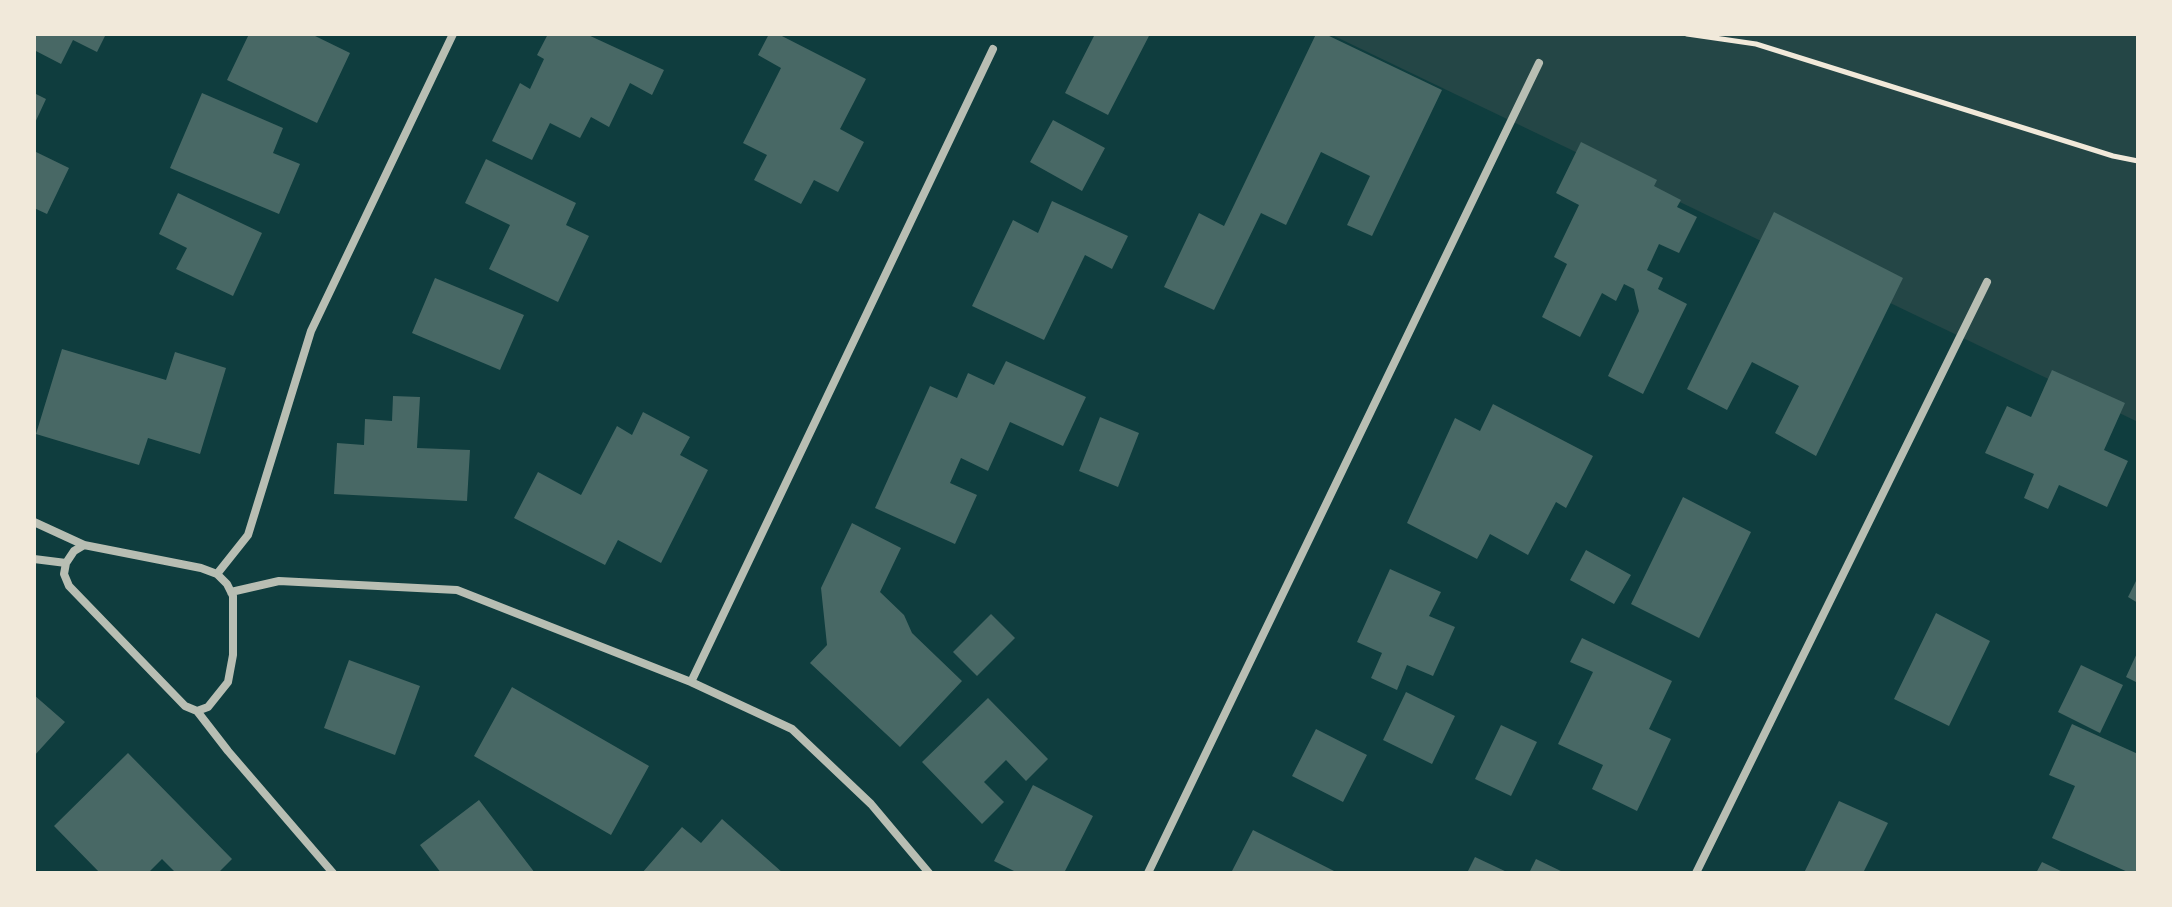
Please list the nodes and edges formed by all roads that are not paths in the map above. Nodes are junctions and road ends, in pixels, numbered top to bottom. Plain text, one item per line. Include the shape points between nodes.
1 (453, 34) edge
2 (993, 49) dead end
3 (1539, 63) dead end
4 (1987, 282) dead end
5 (34, 522) edge
6 (84, 545) junction
7 (34, 559) edge
8 (66, 563) junction
9 (217, 574) junction
10 (231, 592) junction
11 (691, 682) junction
12 (197, 711) junction
13 (333, 873) edge
14 (929, 873) edge
15 (1148, 873) edge
16 (1696, 873) edge

1 - 9 street via 311,331 248,535
2 - 11 street
3 - 15 street
4 - 16 street
5 - 6 street
6 - 8 street
6 - 9 street
7 - 8 street
8 - 12 street via 69,586 185,706
9 - 10 street
10 - 11 street via 279,581 457,590
10 - 12 street via 233,655 228,682 208,707
11 - 14 street via 792,729 871,804
12 - 13 street

